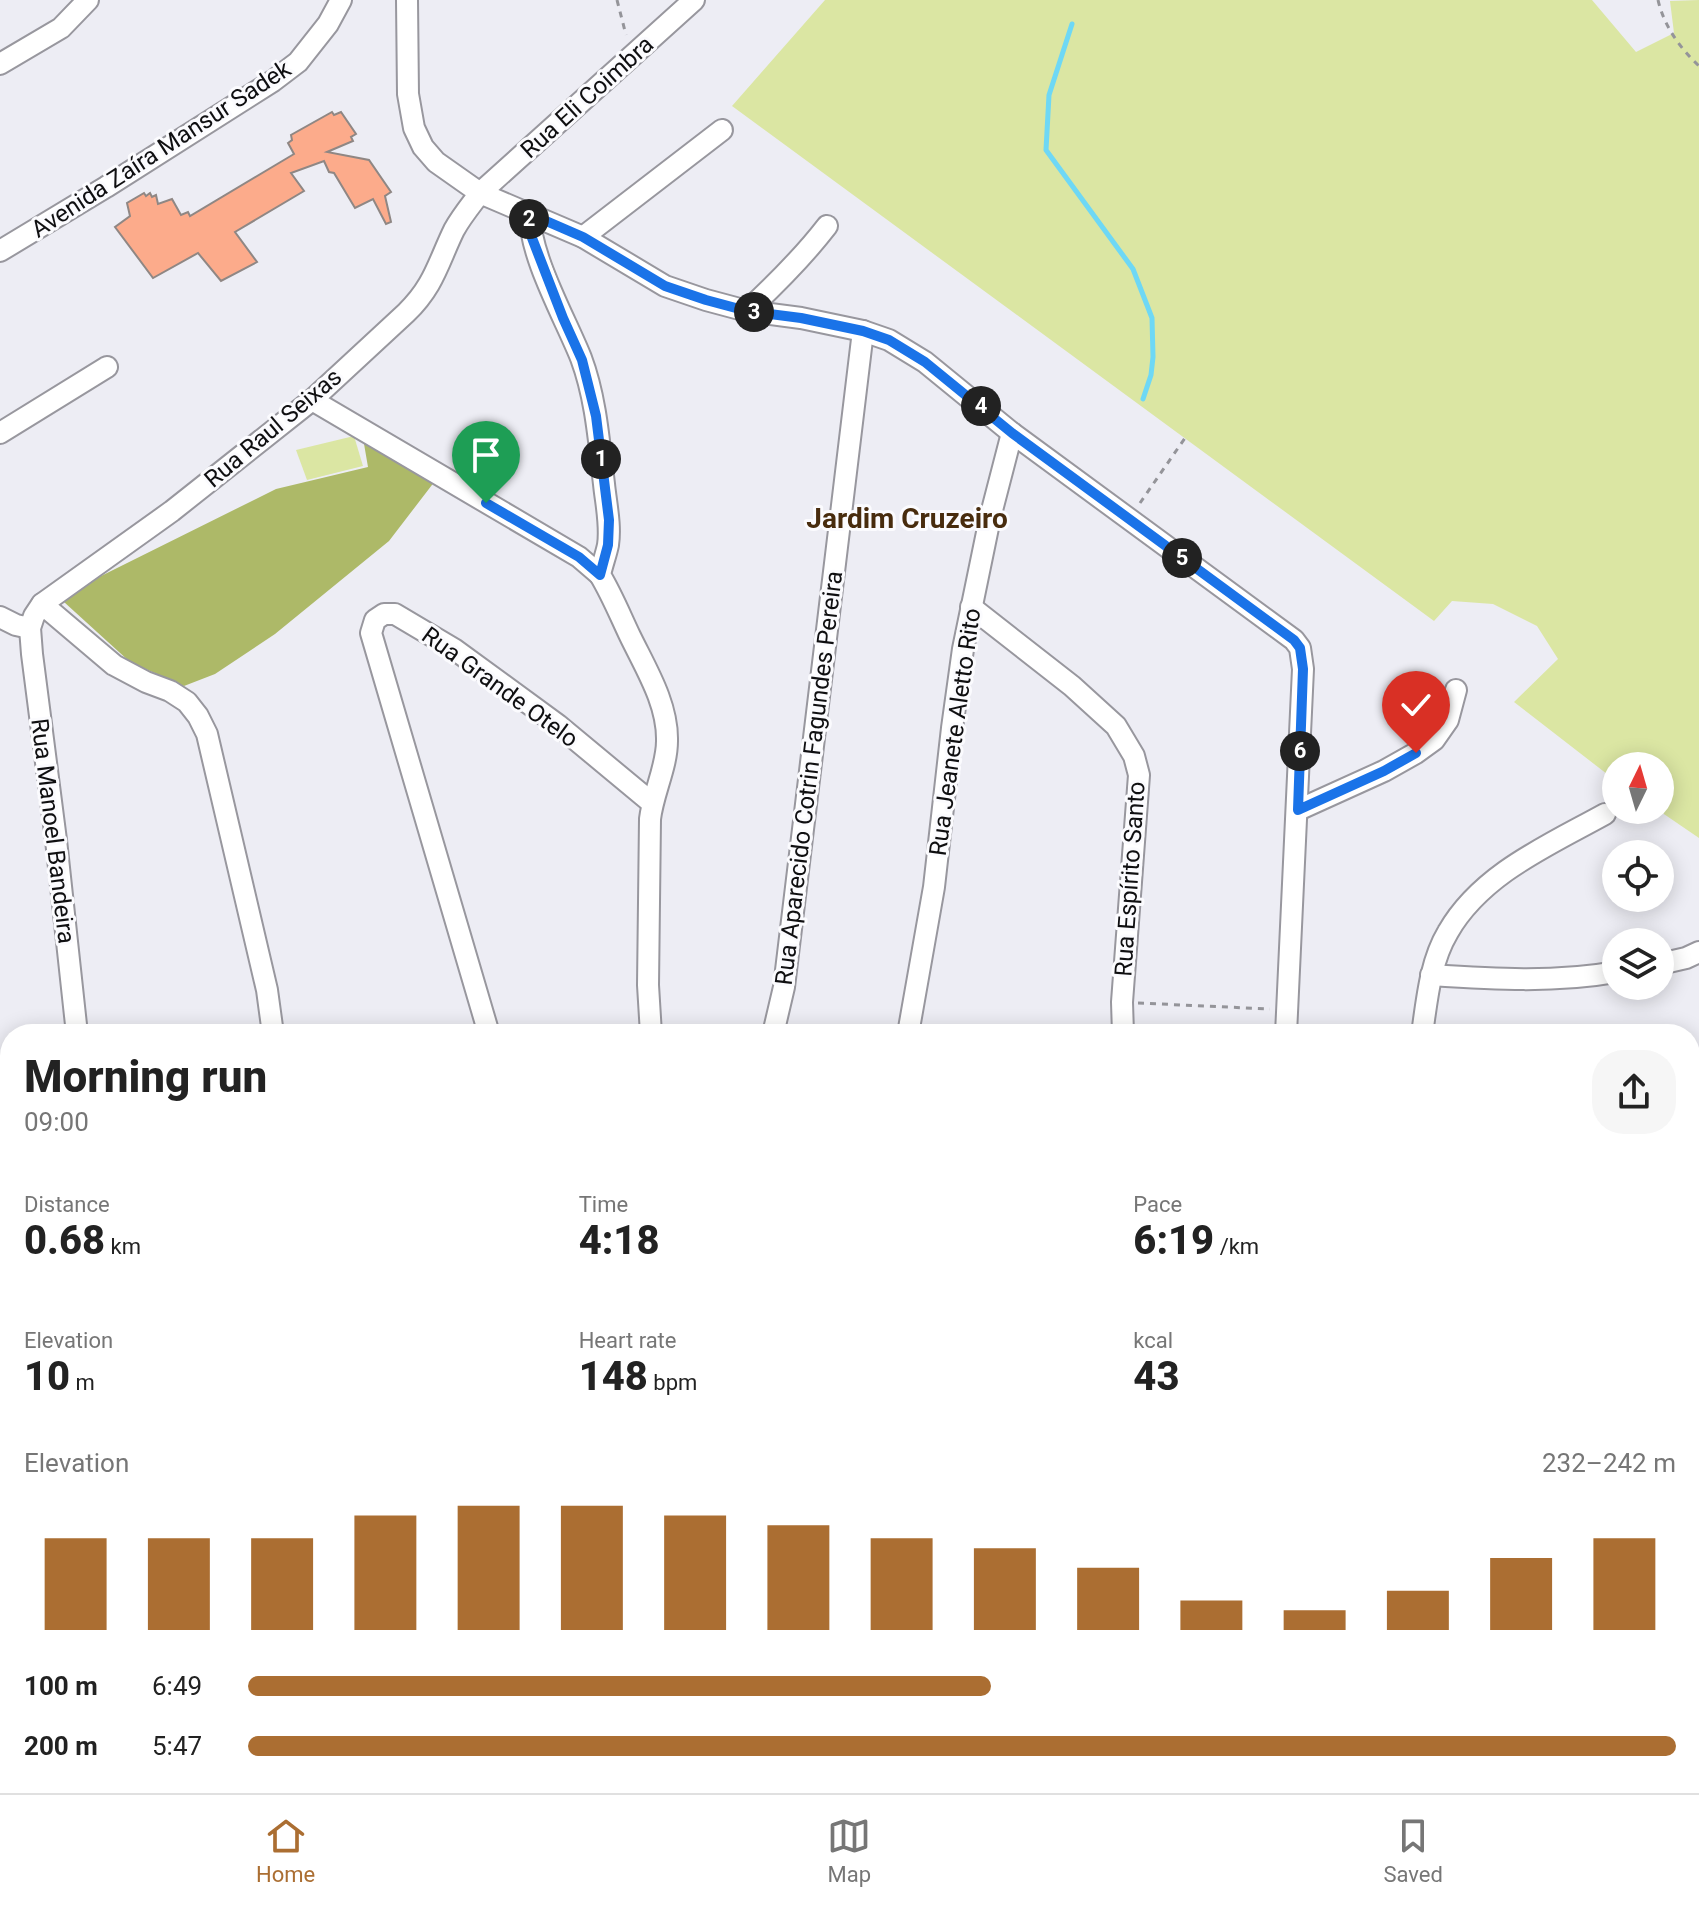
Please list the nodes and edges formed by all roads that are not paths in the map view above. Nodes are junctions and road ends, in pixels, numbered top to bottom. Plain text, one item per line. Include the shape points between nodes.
1 (88, 0) edge
2 (341, 0) edge
3 (407, 0) edge
4 (694, 0) edge
5 (0, 64) edge
6 (722, 130) dead end
7 (480, 193) junction
8 (530, 214) junction
9 (827, 226) dead end
10 (583, 237) junction
11 (0, 251) edge
12 (747, 311) junction
13 (863, 331) junction
14 (107, 367) dead end
15 (312, 400) junction
16 (0, 433) edge
17 (1012, 433) junction
18 (600, 575) junction
19 (42, 604) junction
20 (971, 607) junction
21 (0, 617) edge
22 (30, 628) junction
23 (1456, 690) dead end
24 (652, 803) junction
25 (1298, 810) junction
26 (1602, 816) edge
27 (1699, 952) edge
28 (1674, 961) edge
29 (1602, 973) edge
30 (1431, 975) junction
31 (76, 1024) edge
32 (272, 1024) edge
33 (486, 1024) edge
34 (650, 1024) edge
35 (775, 1024) edge
36 (910, 1024) edge
37 (1123, 1024) edge
38 (1286, 1024) edge
39 (1424, 1024) edge

1 - 5 street via 61,28
2 - 11 street, Avenida Zaíra Mansur Sadek via 298,62 273,81
3 - 7 street via 408,94 414,128 436,162
4 - 7 street, Rua Eli Coimbra
6 - 10 street
7 - 8 street
7 - 15 street, Rua Raul Seixas via 455,228 419,300
8 - 10 street
8 - 18 street via 532,238 582,360 596,416 609,520
9 - 12 street
10 - 12 street via 665,286
12 - 13 street
13 - 17 street via 925,362
13 - 35 street, Rua Aparecido Cotrin Fagundes Pereira
14 - 16 street
15 - 18 street via 579,557
15 - 19 street, Rua Raul Seixas via 172,511
17 - 20 street, Rua Jeanete Aletto Rito
17 - 25 street via 1294,640 1303,669
18 - 24 street via 665,716 667,745
19 - 22 street, Rua Raul Seixas
19 - 32 street via 114,665 170,691 198,716 211,749
20 - 36 street, Rua Jeanete Aletto Rito via 934,887
20 - 37 street, Rua Espírito Santo via 1116,726 1134,756 1139,775
21 - 22 street
22 - 31 street, Rua Manoel Bandeira
23 - 25 street via 1448,720 1434,740 1384,771
24 - 33 street, Rua Grande Otelo via 454,649 395,614 375,620 371,633 378,659
24 - 34 street
25 - 38 street
26 - 30 street via 1498,877 1467,903 1446,934
27 - 28 street
29 - 30 street via 1492,979
30 - 39 street

